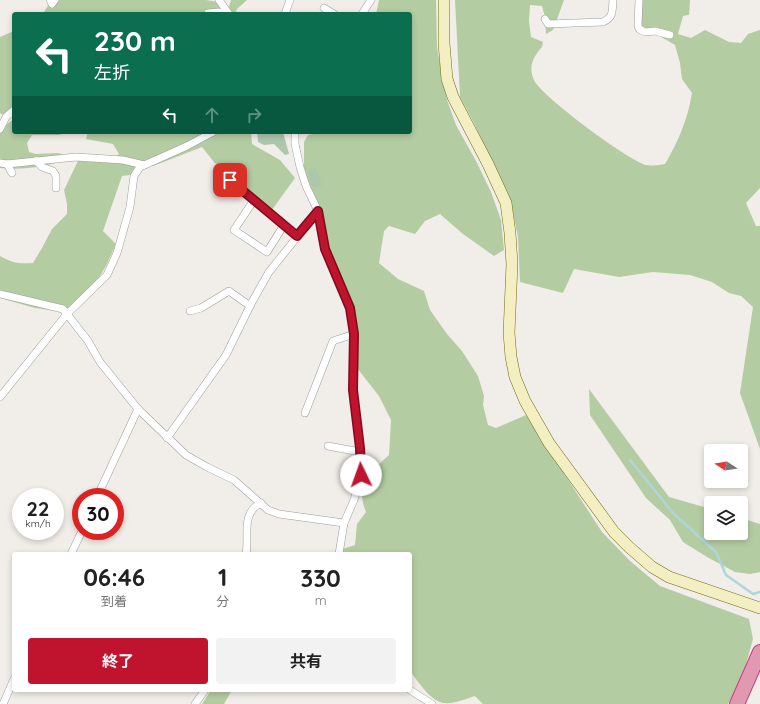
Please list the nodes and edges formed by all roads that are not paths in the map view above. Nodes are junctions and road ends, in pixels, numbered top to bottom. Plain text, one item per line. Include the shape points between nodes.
1 (50, 0) edge
2 (55, 0) edge
3 (219, 0) edge
4 (290, 0) edge
5 (372, 0) edge
6 (444, 0) edge
7 (613, 0) edge
8 (639, 0) edge
9 (324, 8) dead end
10 (228, 12) edge
11 (286, 12) edge
12 (331, 12) edge
13 (363, 12) edge
14 (545, 19) dead end
15 (670, 35) dead end
16 (12, 112) edge
17 (0, 129) edge
18 (209, 134) edge
19 (295, 134) edge
20 (36, 161) junction
21 (4, 164) edge
22 (144, 165) junction
23 (218, 170) dead end
24 (12, 173) dead end
25 (56, 188) dead end
26 (254, 200) junction
27 (318, 211) junction
28 (284, 225) junction
29 (297, 236) junction
30 (0, 294) edge
31 (250, 306) junction
32 (190, 311) dead end
33 (67, 314) junction
34 (354, 334) junction
35 (0, 397) edge
36 (138, 409) junction
37 (305, 413) dead end
38 (167, 438) junction
39 (328, 446) dead end
40 (360, 452) junction
41 (101, 488) edge
42 (260, 503) junction
43 (344, 523) junction
44 (78, 540) edge
45 (72, 552) edge
46 (246, 552) edge
47 (339, 552) edge
48 (760, 608) edge
49 (760, 652) edge
50 (12, 683) edge
51 (412, 691) edge
52 (204, 692) edge
53 (2, 704) edge
54 (195, 704) edge
55 (432, 704) edge
56 (737, 704) edge

1 - 2 street via 52,4
3 - 10 street
4 - 11 street
5 - 13 street
6 - 48 street via 444,43 452,96 506,203 512,264 509,333 511,358 515,377 525,401 549,444 628,547 668,578
7 - 14 street via 612,13 609,19 602,22 548,24
8 - 15 street via 639,29
9 - 12 street
16 - 17 street
18 - 22 street
19 - 27 street via 300,167
20 - 21 street
20 - 22 street via 76,157 123,160
20 - 25 street via 42,167 53,171 56,176
21 - 24 street
22 - 33 street via 134,176 128,213 117,253 107,275
23 - 26 street
26 - 28 street
26 - 28 street via 234,230 266,252
27 - 29 street
27 - 34 street via 325,249 350,308
28 - 29 street
29 - 31 street via 269,272
30 - 33 street via 63,309
31 - 32 street via 229,290 201,308
31 - 38 street via 226,355
33 - 35 street
33 - 36 street via 88,341 100,362
34 - 37 street via 333,341
34 - 40 street via 353,390
36 - 38 street
36 - 41 street
38 - 42 street via 186,454 234,480
39 - 40 street
40 - 43 street via 361,475
42 - 43 street via 268,510 279,514
42 - 46 street via 252,509 248,522
43 - 47 street
44 - 45 street
49 - 56 highway
50 - 53 street
51 - 55 street
52 - 54 street

